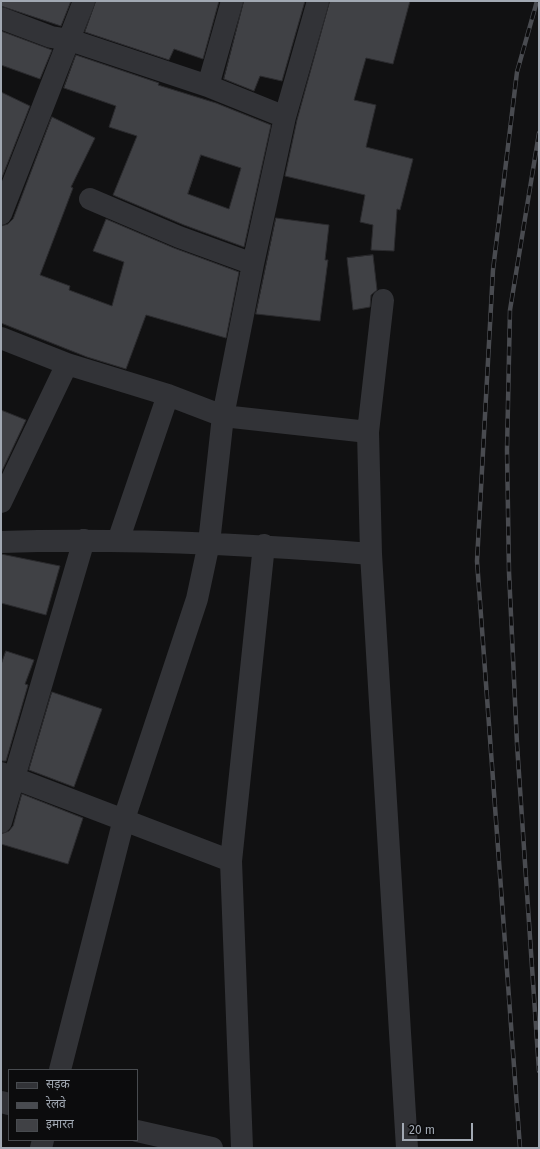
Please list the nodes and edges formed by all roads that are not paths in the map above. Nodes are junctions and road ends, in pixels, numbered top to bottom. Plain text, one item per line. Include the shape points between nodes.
1 (84, 1) edge
2 (232, 1) edge
3 (318, 1) edge
4 (1, 18) edge
5 (70, 40) junction
6 (208, 86) junction
7 (285, 117) junction
8 (90, 199) dead end
9 (1, 214) edge
10 (253, 264) junction
11 (383, 300) dead end
12 (1, 338) edge
13 (67, 364) junction
14 (168, 395) junction
15 (223, 416) junction
16 (368, 432) junction
17 (1, 502) edge
18 (84, 540) junction
19 (118, 541) junction
20 (1, 542) edge
21 (209, 543) junction
22 (264, 545) junction
23 (371, 554) junction
24 (7, 776) edge
25 (124, 819) junction
26 (1, 822) edge
27 (231, 861) junction
28 (60, 1069) edge
29 (138, 1131) edge
30 (212, 1148) edge
31 (242, 1148) edge
32 (407, 1148) edge

1 - 5 street
2 - 6 street
3 - 7 street
4 - 5 street via 51,37
5 - 6 street
5 - 9 street
6 - 7 street
7 - 10 street
8 - 10 street via 179,237
10 - 15 street
11 - 16 street
12 - 13 street
13 - 14 street
13 - 17 street
14 - 15 street
14 - 19 street
15 - 16 street
15 - 21 street
16 - 23 street
18 - 19 street
18 - 20 street
18 - 24 street
19 - 21 street
21 - 22 street
21 - 25 street via 197,599
22 - 23 street
22 - 27 street
23 - 32 street
24 - 25 street
24 - 26 street
25 - 27 street
25 - 28 street
27 - 31 street
29 - 30 street

